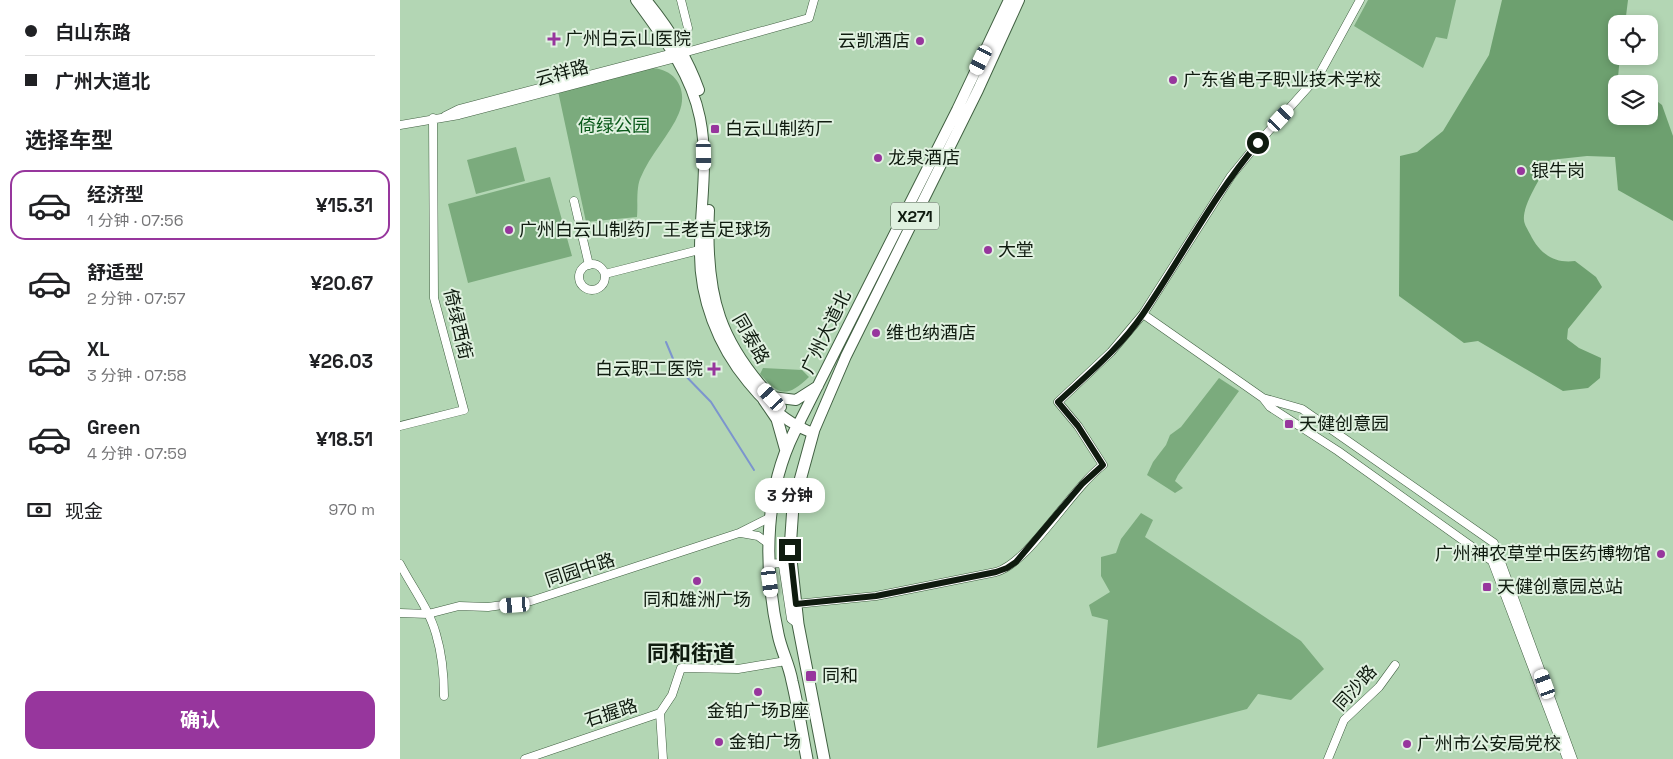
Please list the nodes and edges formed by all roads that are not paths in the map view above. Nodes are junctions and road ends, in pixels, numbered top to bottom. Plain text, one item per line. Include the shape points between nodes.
1 (636, 0) edge
2 (646, 0) edge
3 (681, 0) edge
4 (814, 0) edge
5 (1009, 0) edge
6 (1020, 0) edge
7 (1360, 0) edge
8 (677, 55) junction
9 (433, 118) junction
10 (400, 125) edge
11 (574, 201) dead end
12 (704, 249) junction
13 (589, 265) junction
14 (605, 274) junction
15 (1143, 314) junction
16 (854, 326) junction
17 (820, 384) junction
18 (768, 398) junction
19 (1263, 398) junction
20 (798, 425) junction
21 (400, 426) edge
22 (813, 433) junction
23 (786, 451) junction
24 (771, 517) junction
25 (739, 533) junction
26 (769, 544) junction
27 (400, 564) edge
28 (769, 564) junction
29 (796, 604) junction
30 (400, 612) edge
31 (428, 614) junction
32 (798, 624) junction
33 (786, 661) junction
34 (1394, 665) dead end
35 (444, 696) dead end
36 (660, 712) junction
37 (524, 759) edge
38 (663, 759) edge
39 (807, 759) edge
40 (824, 759) edge
41 (1328, 759) edge
42 (1567, 759) edge
43 (1573, 759) edge

1 - 8 main road, 同泰路
2 - 8 main road, 同泰路 via 669,29
3 - 8 street via 688,28
4 - 8 street, 云祥路 via 809,18
5 - 16 main road, 广州大道北 / X271
6 - 16 main road, 广州大道北 / X271 via 978,90
7 - 15 street via 1319,75 1231,176
8 - 9 street, 云祥路
8 - 12 main road, 同泰路 via 700,93 710,137
9 - 10 street, 云祥路
9 - 21 street, 倚绿西街 via 434,298 464,410
11 - 13 street
12 - 14 street
12 - 18 main road, 同泰路 via 702,282 716,329 734,363
13 - 14 street via 600,268
13 - 14 street via 580,274 580,282 586,288 594,290 601,286
15 - 19 street
15 - 29 street via 1111,352 1058,402 1103,465 1007,568 876,596
16 - 17 main road, 广州大道北 / X271
16 - 22 main road, 广州大道北 / X271
17 - 18 main road via 796,400
17 - 20 main road, 广州大道北 / X271
18 - 20 main road, 同泰路
18 - 23 highway
19 - 42 street via 1270,407 1492,561
19 - 43 street via 1302,409 1494,543
20 - 22 main road, 同泰路
20 - 23 highway, 广州大道北 / X271
22 - 29 highway, 广州大道北 via 796,492 791,526
23 - 24 highway, 广州大道北
24 - 25 street, 同园中路
24 - 26 highway, 广州大道北
25 - 26 street via 754,535
25 - 31 street, 同园中路 via 531,602 488,607 459,606
26 - 28 highway, 广州大道北
27 - 31 street
28 - 32 street via 780,563 783,566 791,619
28 - 33 highway, 广州大道北 via 775,620
29 - 32 highway, 广州大道北
30 - 31 street, 同园中路
31 - 35 street via 436,634 444,676
32 - 40 highway, 广州大道北
33 - 36 street, 石握路 via 738,669 681,668 672,695
33 - 39 highway, 广州大道北
34 - 41 street, 同沙路 via 1380,687 1344,720
36 - 37 street, 石握路
36 - 38 street

